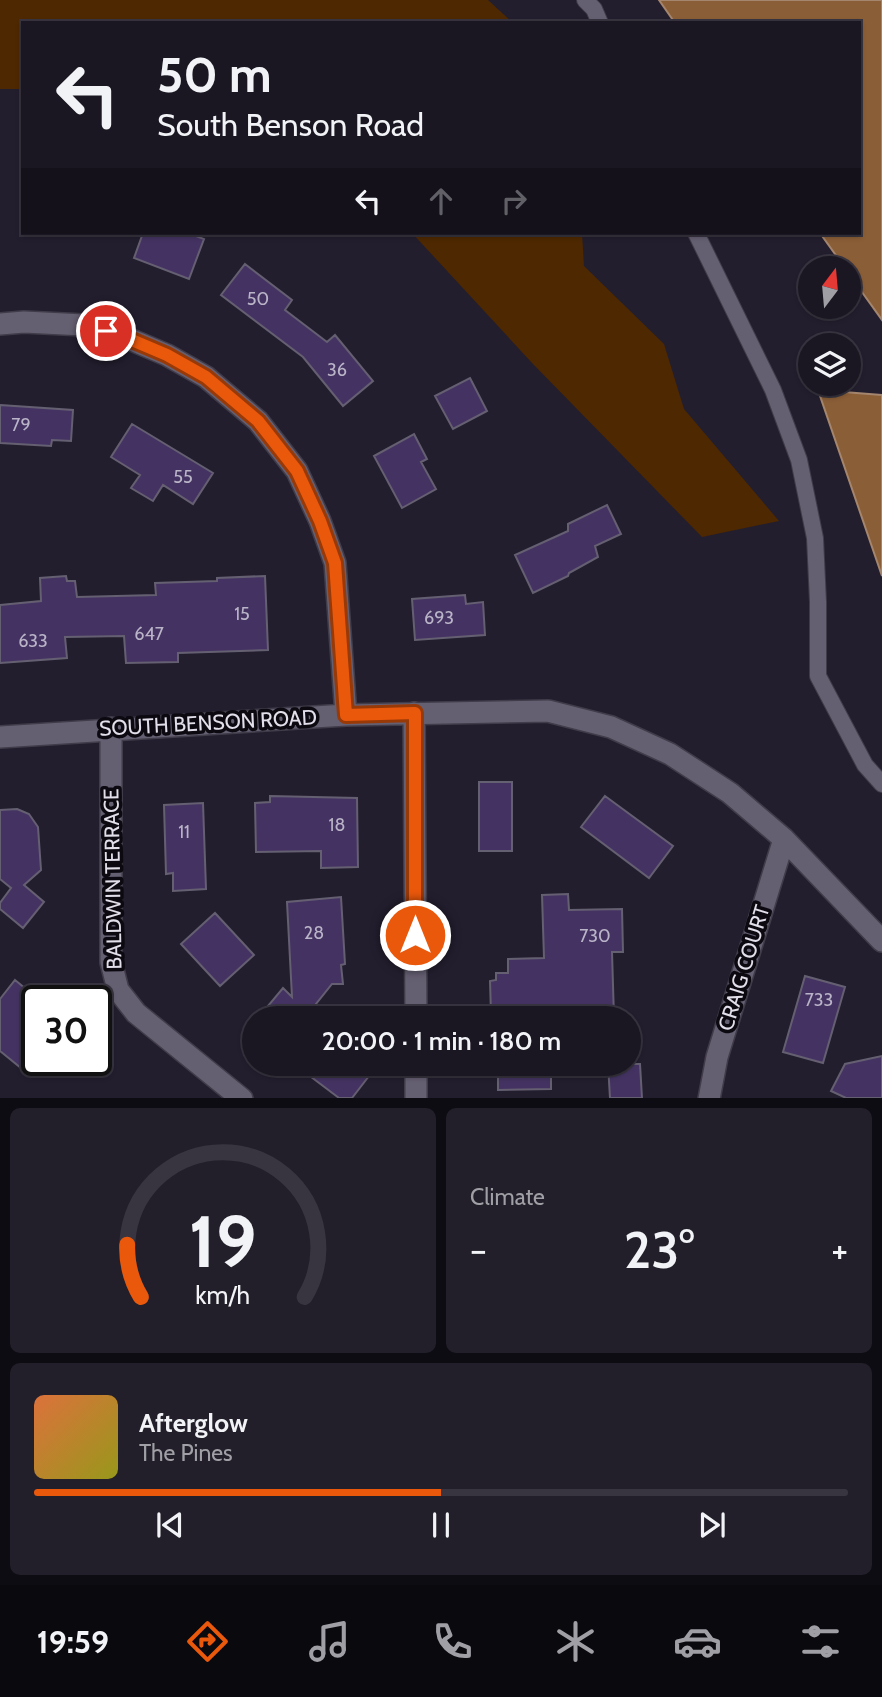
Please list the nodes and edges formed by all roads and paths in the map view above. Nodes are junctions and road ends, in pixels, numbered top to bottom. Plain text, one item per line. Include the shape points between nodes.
1 (585, 0) edge
2 (599, 21) edge
3 (697, 235) edge
4 (0, 324) edge
5 (415, 713) junction
6 (346, 715) junction
7 (111, 729) junction
8 (0, 737) edge
9 (882, 784) edge
10 (783, 839) junction
11 (882, 941) edge
12 (416, 1006) edge
13 (416, 1076) edge
14 (242, 1098) edge
15 (416, 1098) edge
16 (709, 1098) edge

1 - 2 lane
3 - 9 lane via 773,390 799,460 815,538 818,676 864,765
4 - 6 street via 84,325 127,338 206,377 258,421 297,471 335,563
5 - 6 street, SOUTH BENSON ROAD
5 - 10 street, SOUTH BENSON ROAD via 548,711 611,727 670,754 720,786
5 - 12 street
6 - 7 street, SOUTH BENSON ROAD
7 - 8 street, SOUTH BENSON ROAD
7 - 14 street, BALDWIN TERRACE via 111,962 118,990 136,1013
10 - 11 street, SOUTH BENSON ROAD
10 - 16 street, CRAIG COURT via 717,1057
13 - 15 street

